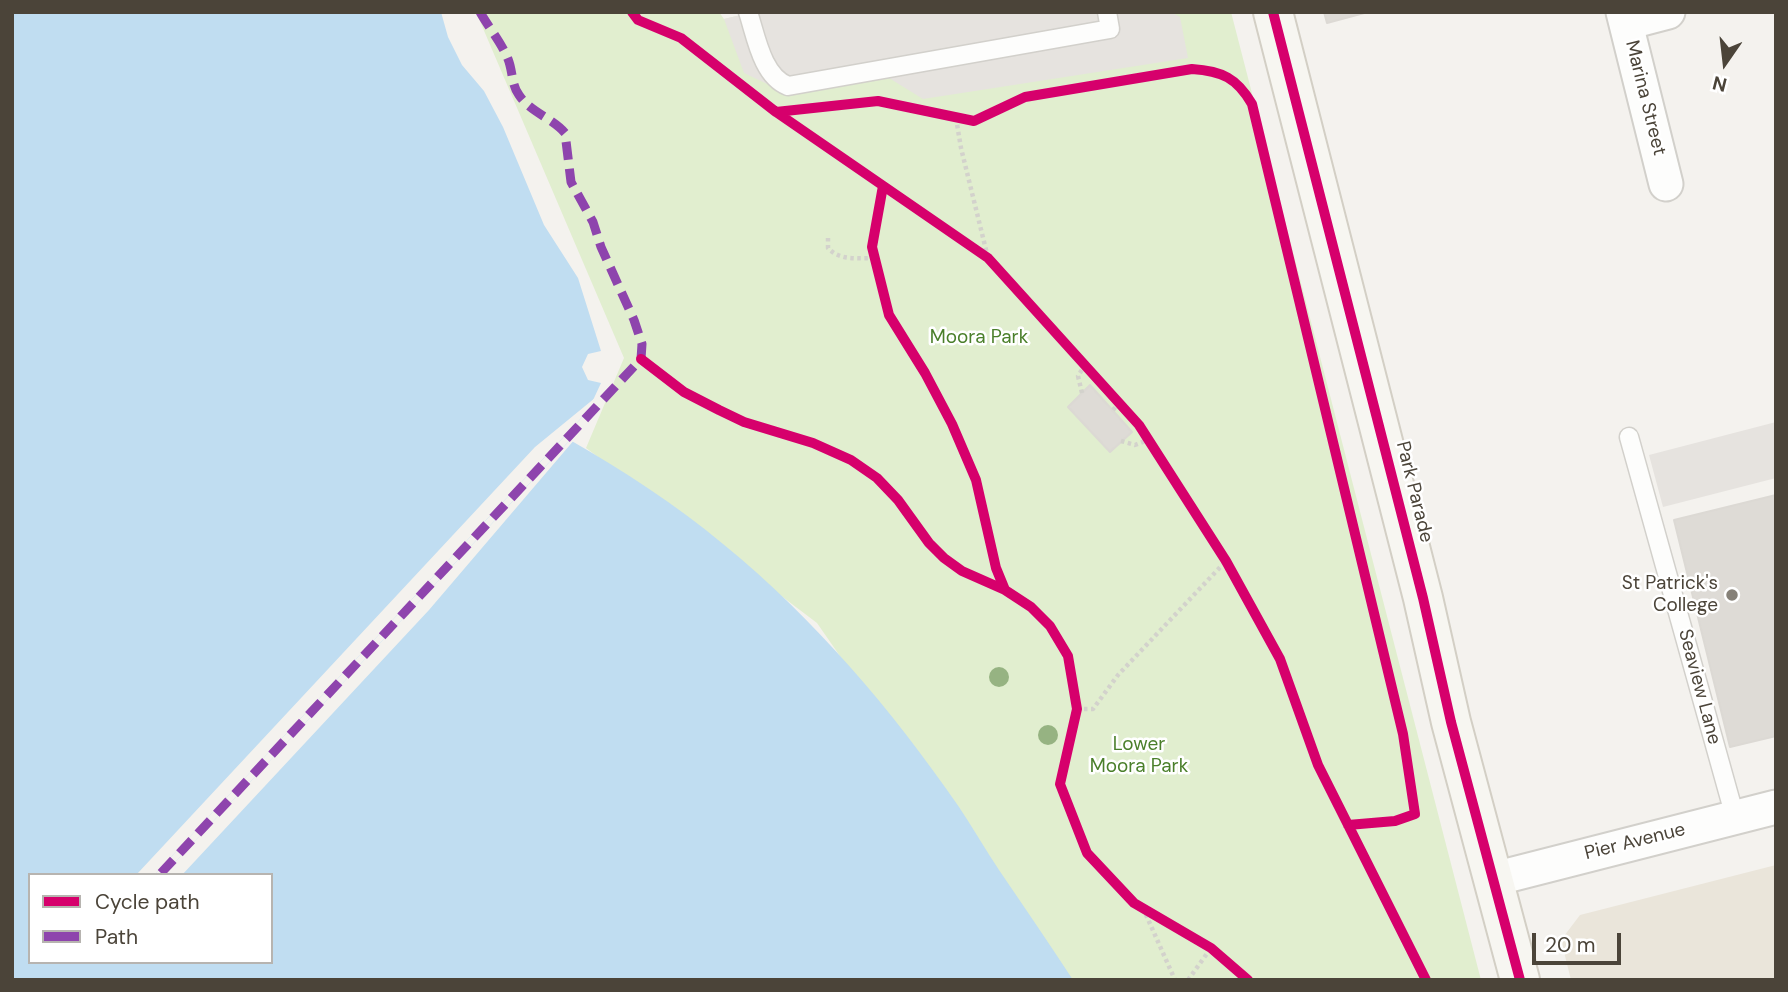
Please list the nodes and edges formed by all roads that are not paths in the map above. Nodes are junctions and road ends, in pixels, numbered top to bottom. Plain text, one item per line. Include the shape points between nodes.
1 (748, 12) edge
2 (1107, 12) edge
3 (1272, 12) edge
4 (1668, 12) edge
5 (1625, 18) edge
6 (1666, 184) dead end
7 (1629, 437) dead end
8 (1776, 807) edge
9 (1735, 817) junction
10 (1494, 879) junction
11 (1520, 980) edge

1 - 2 lane via 767,66 788,86 1110,29
3 - 10 street, Park Parade
4 - 5 street
5 - 6 street, Marina Street
7 - 9 lane, Seaview Lane
8 - 9 street, Pier Avenue
9 - 10 street, Pier Avenue
10 - 11 street, Park Parade

